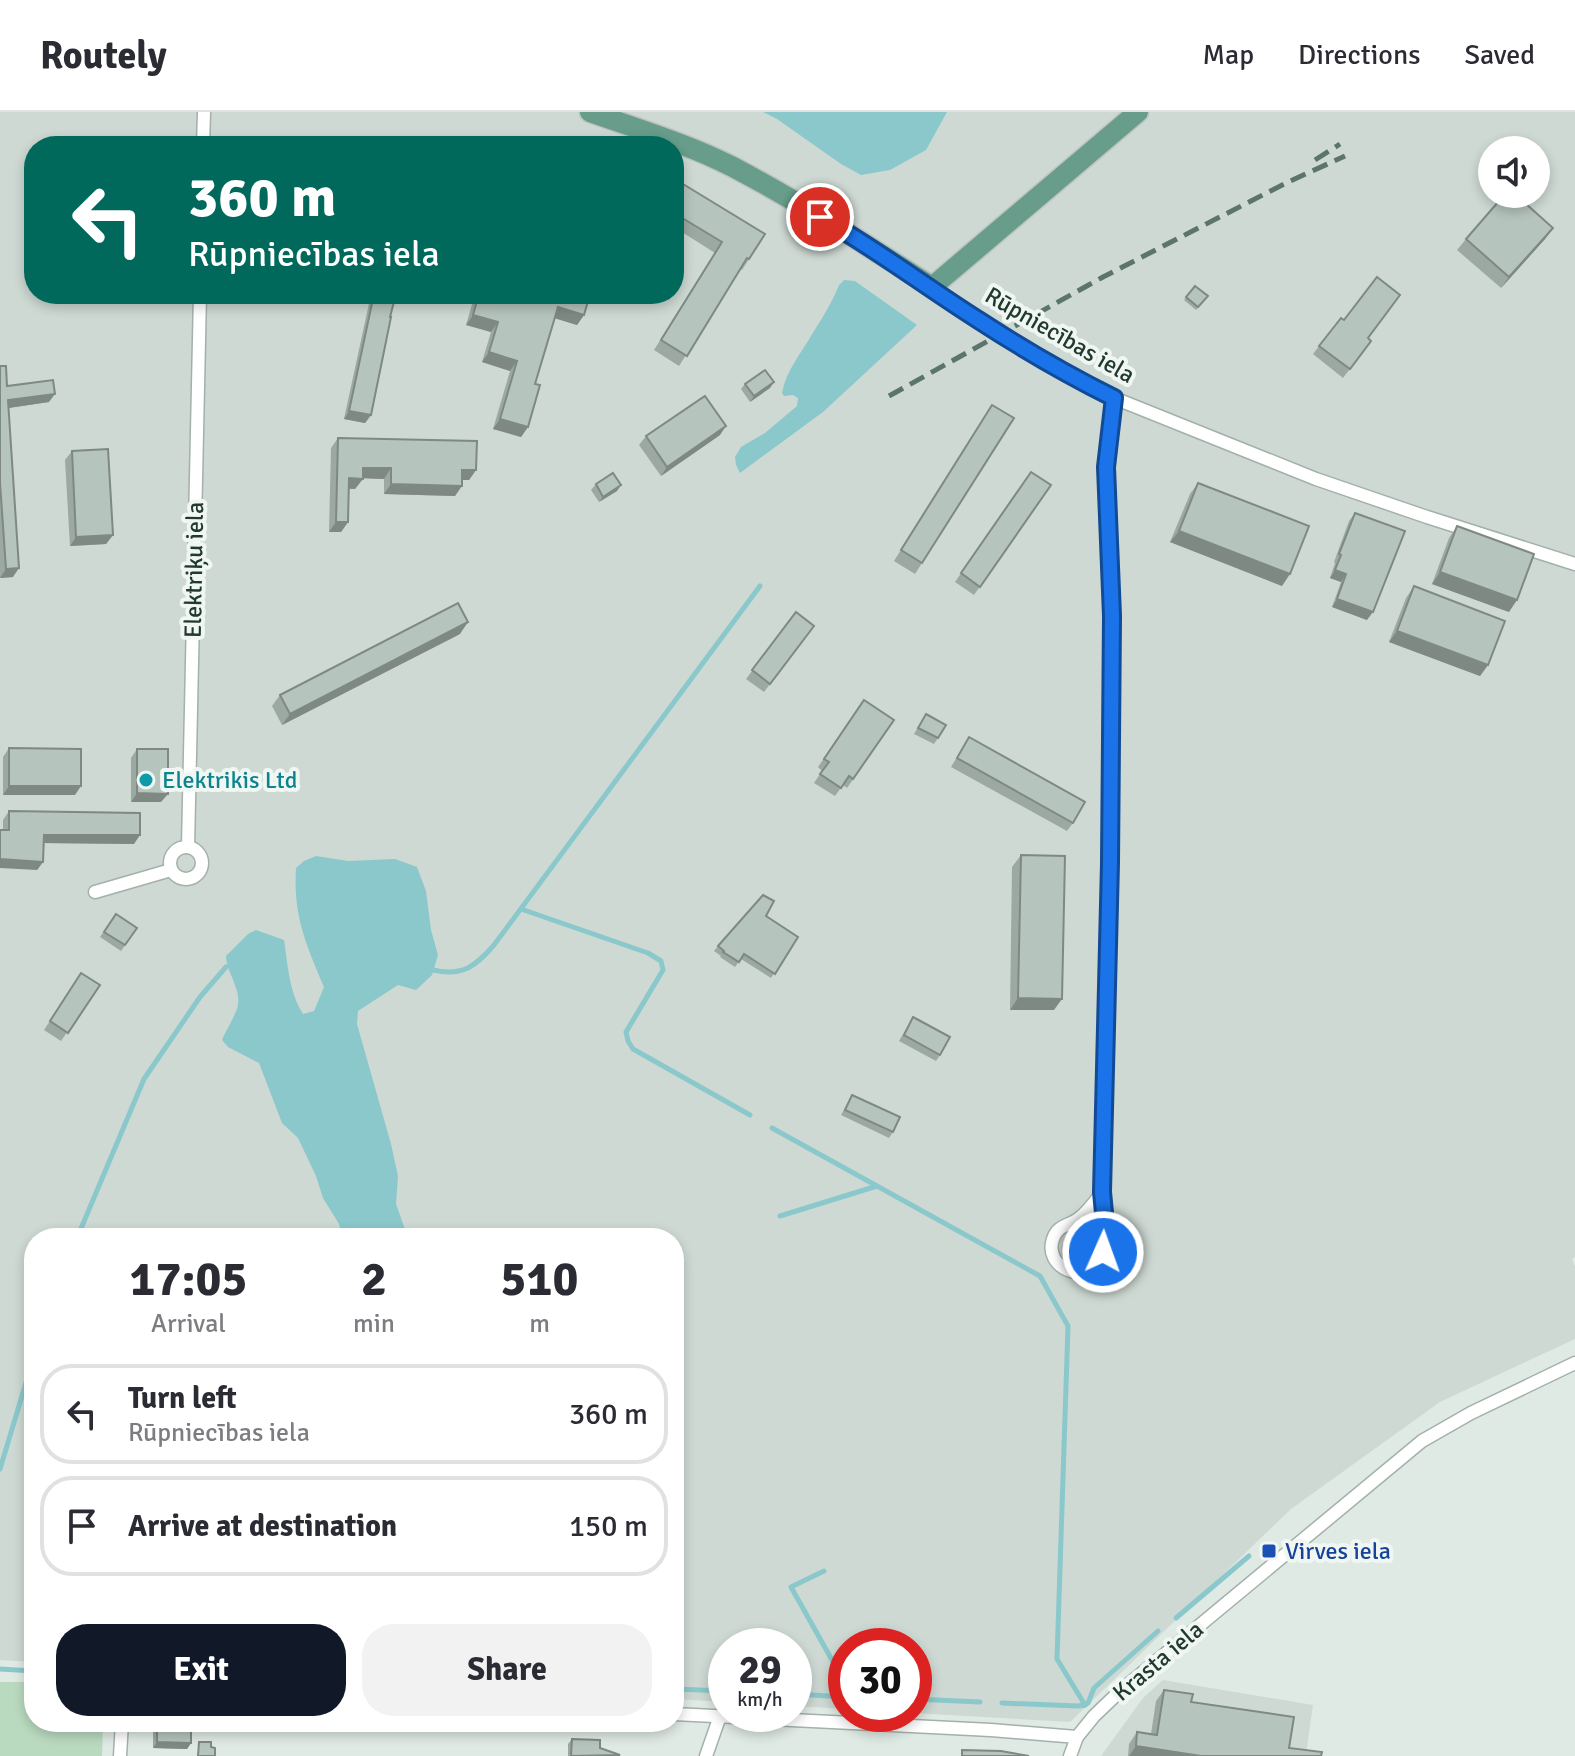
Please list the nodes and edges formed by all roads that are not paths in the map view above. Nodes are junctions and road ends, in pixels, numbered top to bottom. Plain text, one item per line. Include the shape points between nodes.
1 (204, 112) edge
2 (590, 112) edge
3 (1138, 112) edge
4 (203, 136) edge
5 (657, 136) edge
6 (684, 146) edge
7 (932, 287) junction
8 (200, 304) edge
9 (1114, 398) junction
10 (1575, 564) edge
11 (188, 847) junction
12 (171, 870) junction
13 (95, 892) dead end
14 (1102, 1192) junction
15 (1075, 1221) junction
16 (1103, 1242) junction
17 (1575, 1363) edge
18 (684, 1714) edge
19 (708, 1715) edge
20 (812, 1721) edge
21 (121, 1732) edge
22 (714, 1732) edge
23 (1077, 1737) junction
24 (120, 1756) edge
25 (706, 1756) edge
26 (1070, 1756) edge

1 - 4 street
2 - 5 main road, Rūpniecības iela
3 - 7 main road
6 - 7 main road, Rūpniecības iela via 731,166
7 - 9 street, Rūpniecības iela via 1027,351
8 - 11 street, Elektriķu iela
9 - 10 street, Rūpniecības iela via 1316,479
9 - 14 street via 1106,467 1112,616
11 - 12 street via 172,853
11 - 12 street, Elektriķu iela via 201,856 199,872 184,879
12 - 13 street, Elektriķu iela
14 - 15 street
14 - 16 street
15 - 16 street via 1093,1226
15 - 16 street via 1053,1238 1058,1265 1075,1273 1093,1268 1100,1261
17 - 23 street, Krasta iela via 1422,1441 1118,1693
18 - 19 street
20 - 23 street
21 - 24 street
22 - 25 street
23 - 26 street

